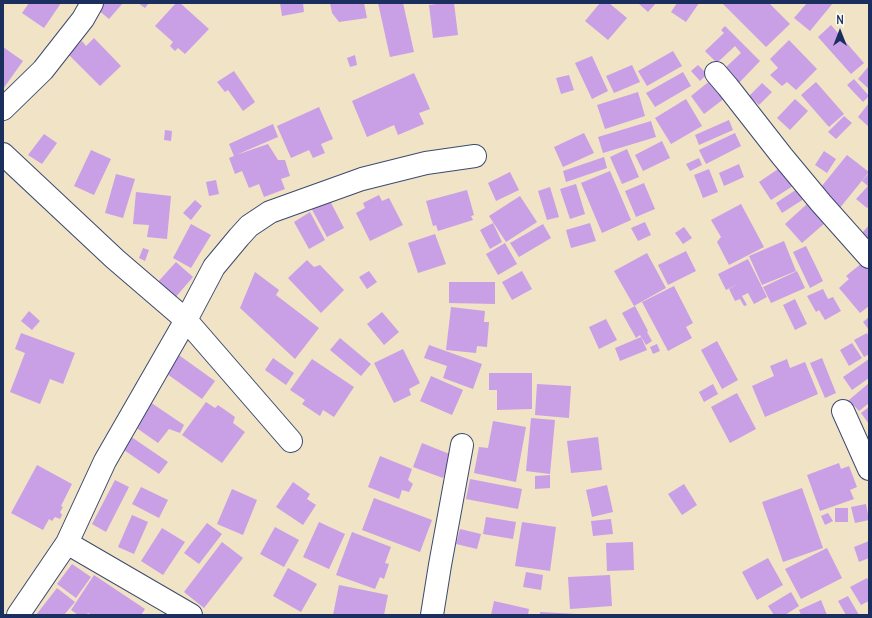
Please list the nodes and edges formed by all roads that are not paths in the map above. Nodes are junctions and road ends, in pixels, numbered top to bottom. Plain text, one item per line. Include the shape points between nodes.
1 (92, 3) edge
2 (716, 73) dead end
3 (3, 109) edge
4 (3, 154) edge
5 (475, 156) dead end
6 (869, 257) edge
7 (186, 320) junction
8 (842, 411) dead end
9 (291, 441) dead end
10 (462, 445) dead end
11 (869, 469) edge
12 (67, 543) junction
13 (18, 615) edge
14 (191, 615) edge
15 (432, 615) edge

1 - 3 street via 83,19 43,70
2 - 6 street via 820,203
4 - 7 street via 115,259
5 - 7 street via 426,163 362,180 270,212 249,226 214,267
7 - 9 street
7 - 12 street via 105,461
8 - 11 street
10 - 15 street
12 - 13 street
12 - 14 street

